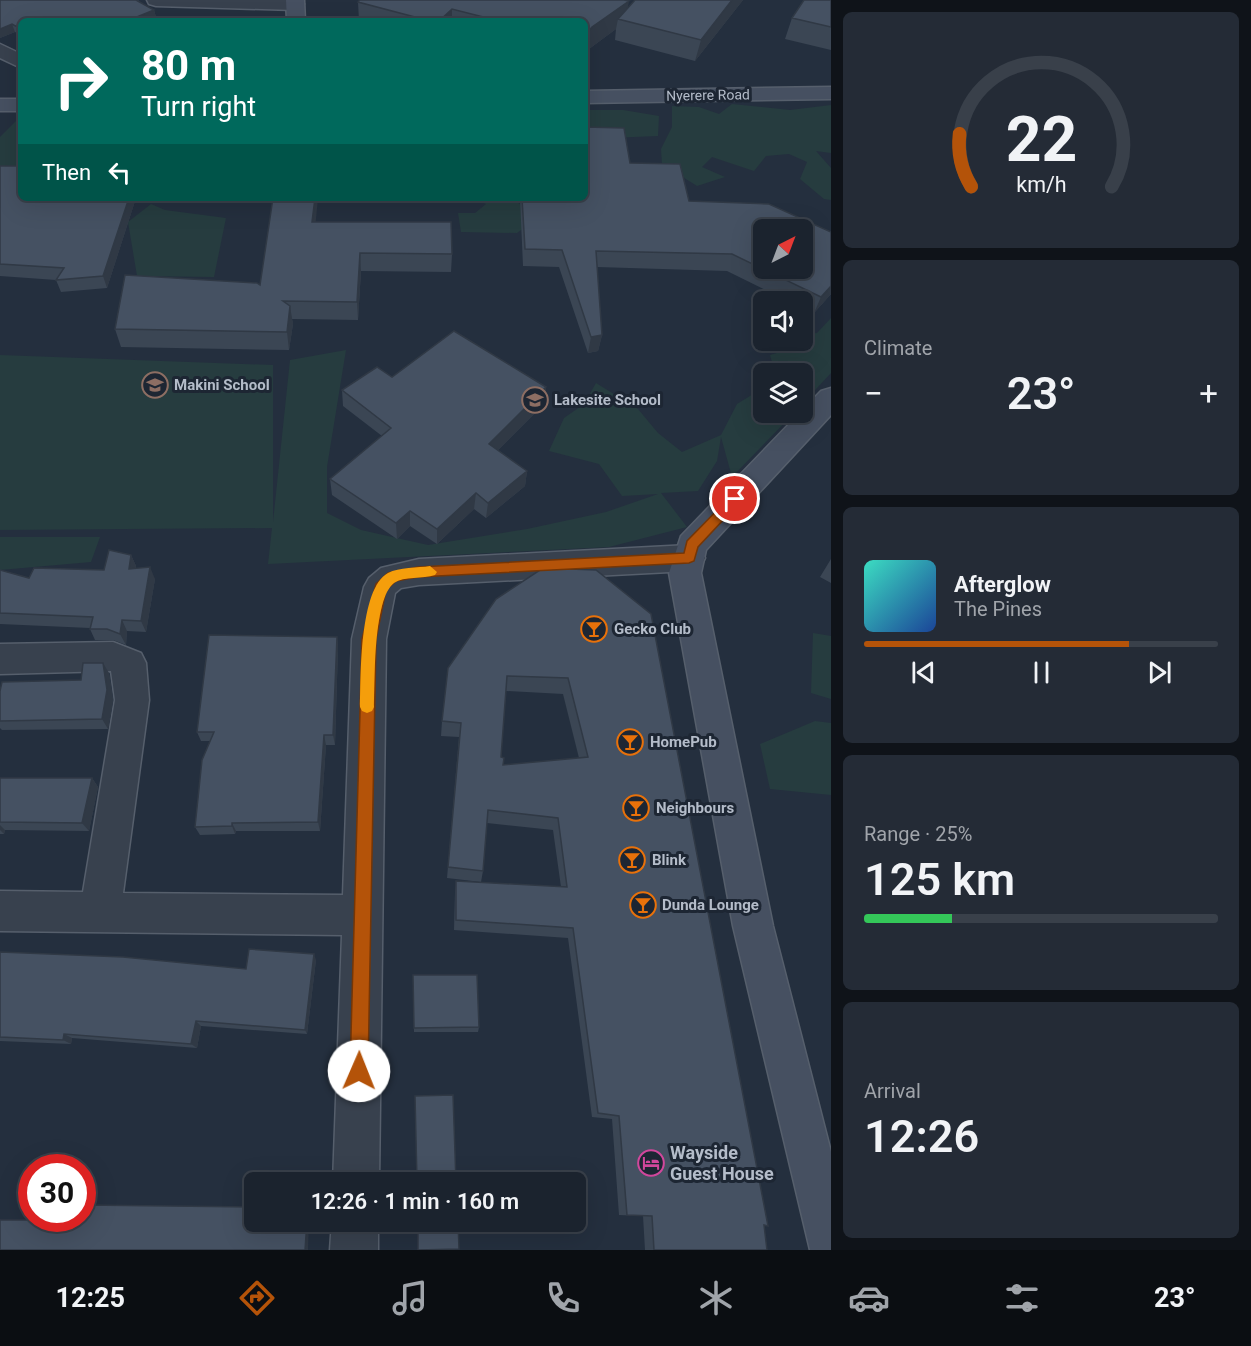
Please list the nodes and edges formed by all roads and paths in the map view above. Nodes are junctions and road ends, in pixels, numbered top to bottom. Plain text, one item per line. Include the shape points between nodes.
1 (156, 0) edge
2 (296, 8) edge
3 (0, 50) edge
4 (18, 60) edge
5 (831, 93) edge
6 (588, 97) edge
7 (0, 105) edge
8 (18, 105) edge
9 (831, 398) edge
10 (689, 558) junction
11 (0, 659) edge
12 (0, 911) edge
13 (99, 912) junction
14 (363, 915) junction
15 (356, 1172) edge
16 (355, 1232) edge
17 (831, 1244) edge
18 (354, 1250) edge

1 - 2 street
3 - 4 street
5 - 6 street, Nyerere Road
7 - 8 street
9 - 10 street via 692,545
10 - 14 street via 418,572 393,577 380,587 369,639
10 - 17 street via 686,573 753,926
11 - 13 street via 113,656 129,663 132,700
12 - 13 street
13 - 14 street
14 - 15 street
16 - 18 street

